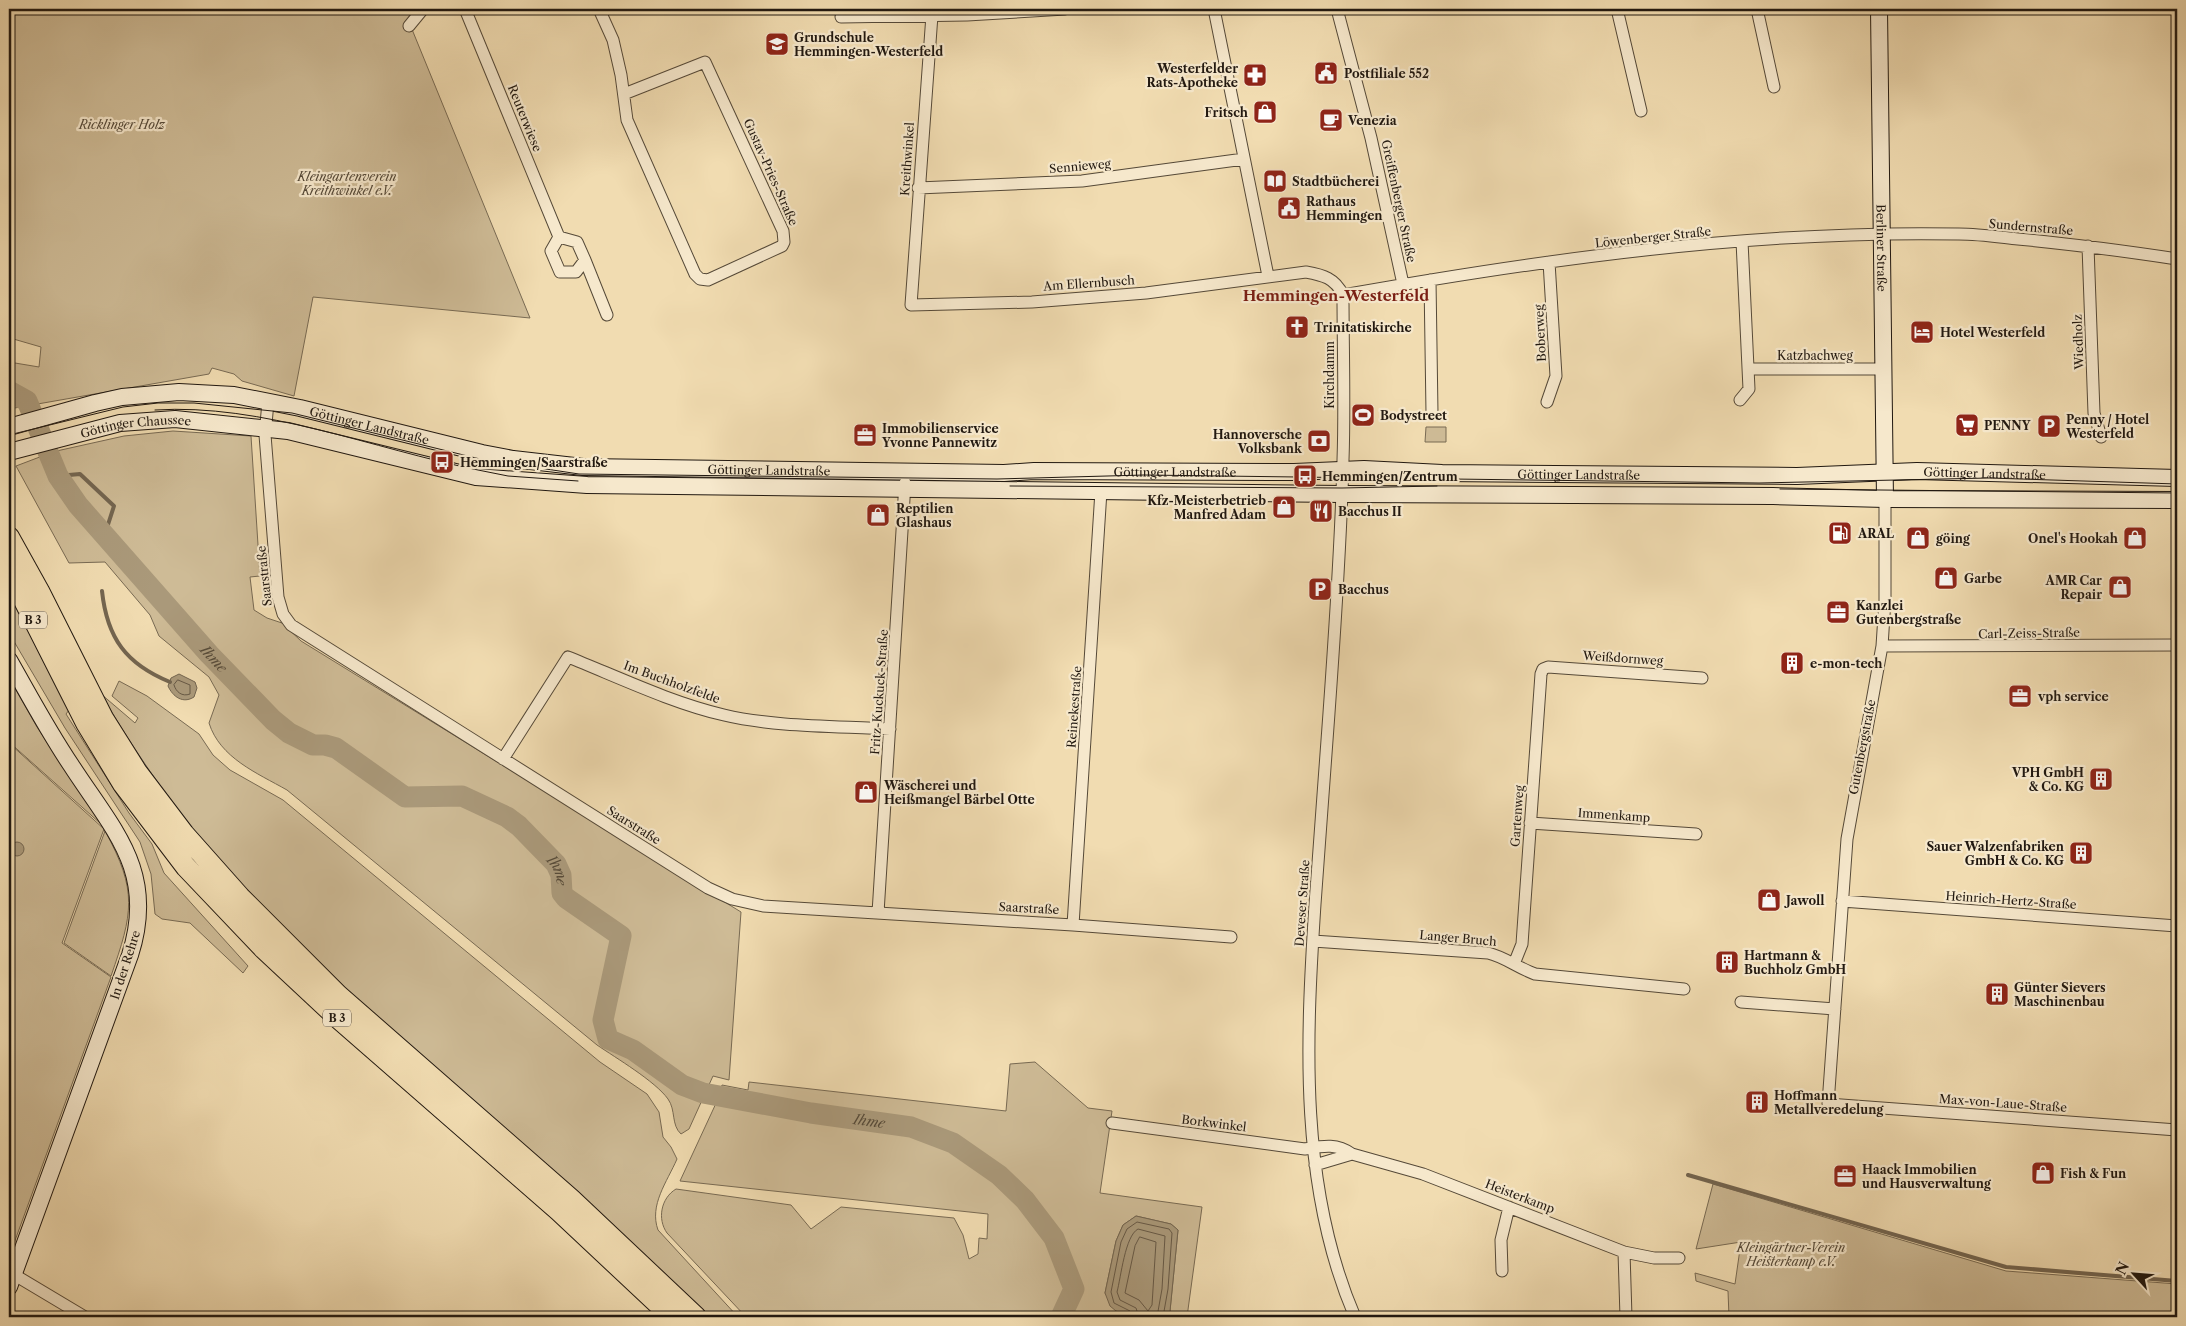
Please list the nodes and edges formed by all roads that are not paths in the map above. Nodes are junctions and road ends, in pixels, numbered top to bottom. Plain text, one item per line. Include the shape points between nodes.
1 (423, 9) edge
2 (465, 9) edge
3 (599, 9) edge
4 (1065, 9) edge
5 (1214, 9) edge
6 (1337, 9) edge
7 (1617, 9) edge
8 (1757, 9) edge
9 (1879, 9) edge
10 (932, 15) junction
11 (841, 17) dead end
12 (409, 26) dead end
13 (1774, 87) dead end
14 (624, 94) junction
15 (1641, 110) dead end
16 (1244, 159) junction
17 (918, 188) junction
18 (1881, 235) junction
19 (560, 238) junction
20 (1742, 241) junction
21 (2088, 246) junction
22 (2177, 259) edge
23 (585, 260) junction
24 (1549, 262) junction
25 (1268, 276) junction
26 (1430, 280) junction
27 (1403, 284) junction
28 (1343, 295) junction
29 (911, 305) joint
30 (606, 315) dead end
31 (1748, 369) junction
32 (1882, 369) junction
33 (179, 392) joint
34 (1740, 400) dead end
35 (268, 402) junction
36 (1546, 402) dead end
37 (1432, 413) dead end
38 (12, 426) edge
39 (265, 427) junction
40 (2101, 437) dead end
41 (16, 450) edge
42 (2177, 478) edge
43 (905, 480) junction
44 (1343, 483) junction
45 (1885, 486) junction
46 (1102, 491) junction
47 (2177, 500) edge
48 (9, 537) edge
49 (9, 571) edge
50 (2177, 645) edge
51 (1882, 646) junction
52 (9, 660) edge
53 (1543, 669) joint
54 (1702, 678) dead end
55 (890, 729) junction
56 (503, 759) junction
57 (1530, 823) junction
58 (1696, 834) dead end
59 (1842, 901) junction
60 (878, 913) junction
61 (1073, 925) junction
62 (2177, 926) edge
63 (1231, 937) dead end
64 (1313, 941) junction
65 (1514, 964) junction
66 (1684, 989) dead end
67 (1741, 1002) dead end
68 (1835, 1009) junction
69 (1828, 1104) joint
70 (1112, 1123) dead end
71 (2177, 1130) edge
72 (1313, 1147) junction
73 (1352, 1154) junction
74 (1315, 1165) junction
75 (1509, 1207) junction
76 (1624, 1252) junction
77 (1679, 1258) dead end
78 (1502, 1271) dead end
79 (11, 1280) edge
80 (85, 1317) edge
81 (672, 1317) edge
82 (696, 1317) edge
83 (1355, 1317) edge
84 (1626, 1317) edge

1 - 12 street
2 - 19 street, Reuterwiese
3 - 14 street, Gustav-Pries-Straße via 613,40
4 - 10 street
5 - 16 street
6 - 27 street, Greiffenberger Straße via 1371,138
7 - 15 street
8 - 13 street
9 - 18 street, Berliner Straße
10 - 11 street
10 - 17 street, Kreithwinkel
14 - 14 street, Gustav-Pries-Straße via 627,120 695,274 708,280 782,246 783,231 705,62
16 - 17 street, Sennieweg via 1082,181
16 - 25 street
17 - 29 street, Kreithwinkel
18 - 20 street, Löwenberger Straße
18 - 21 street, Sundernstraße via 1962,234
18 - 32 street, Berliner Straße
19 - 23 street via 577,242
19 - 23 street via 551,251 560,272 576,272
20 - 24 street, Löwenberger Straße
20 - 31 street
21 - 22 street, Sundernstraße
21 - 40 street, Wiedholz via 2094,413
23 - 30 street
24 - 26 street, Löwenberger Straße
24 - 36 street, Boberweg via 1556,376
25 - 28 street via 1306,272 1325,276 1335,282
25 - 29 street, Am Ellernbusch via 1136,294
26 - 27 street
26 - 37 street
27 - 28 street
28 - 44 street, Kirchdamm
31 - 32 street, Katzbachweg
31 - 34 street via 1749,390
32 - 45 street, Berliner Straße
33 - 35 street, Göttinger Landstraße
33 - 38 street, Göttinger Chaussee via 142,395 58,412
35 - 39 street, Saarstraße
35 - 43 street, Göttinger Landstraße via 482,453 553,464
39 - 41 street, Göttinger Chaussee via 175,419 120,423
39 - 43 street, Göttinger Landstraße via 461,474 502,480 625,486
39 - 56 street, Saarstraße via 278,597 286,620 302,634
42 - 45 street, Göttinger Landstraße via 1917,471
43 - 44 street, Göttinger Landstraße via 1034,471
43 - 46 street, Göttinger Landstraße
43 - 55 street, Fritz-Kuckuck-Straße
44 - 45 street, Göttinger Landstraße via 1546,494
44 - 45 street, Göttinger Landstraße via 1364,469 1442,473 1797,476
44 - 46 street, Göttinger Landstraße
44 - 64 street, Deveser Straße
45 - 47 street, Göttinger Landstraße
45 - 51 street, Gutenbergstraße
46 - 61 street, Reinekestraße
48 - 82 highway, B 3 via 103,718 137,772 184,834 240,897 332,989 571,1199
49 - 81 highway, B 3 via 86,723 124,784 186,867 264,949 339,1019 559,1211
50 - 51 street, Carl-Zeiss-Straße
51 - 59 street, Gutenbergstraße via 1850,810
52 - 79 street, In der Rehre via 70,764 117,833 129,857 139,894 136,936
53 - 54 street, Weißdornweg via 1548,666
53 - 57 street, Gartenweg
55 - 56 street, Im Buchholzfelde via 725,716 568,657
55 - 60 street, Fritz-Kuckuck-Straße
56 - 60 street, Saarstraße via 720,894 763,906
57 - 58 street, Immenkamp
57 - 65 street, Gartenweg via 1522,944
59 - 62 street, Heinrich-Hertz-Straße
59 - 68 street, Gutenbergstraße
60 - 61 street, Saarstraße
61 - 63 street, Saarstraße
64 - 65 street, Langer Bruch via 1488,953
64 - 72 street, Deveser Straße via 1308,1090
65 - 66 street, Langer Bruch via 1535,974
67 - 68 street
68 - 69 street, Gutenbergstraße
69 - 71 street, Max-von-Laue-Straße
70 - 72 street, Borkwinkel
72 - 73 street, Heisterkamp via 1331,1145
72 - 74 street, Deveser Straße
73 - 74 street
73 - 75 street, Heisterkamp via 1424,1174
74 - 83 street, Deveser Straße via 1327,1229
75 - 76 street, Heisterkamp
75 - 78 street via 1501,1240
76 - 77 street, Heisterkamp via 1654,1258
76 - 84 street
79 - 80 street

